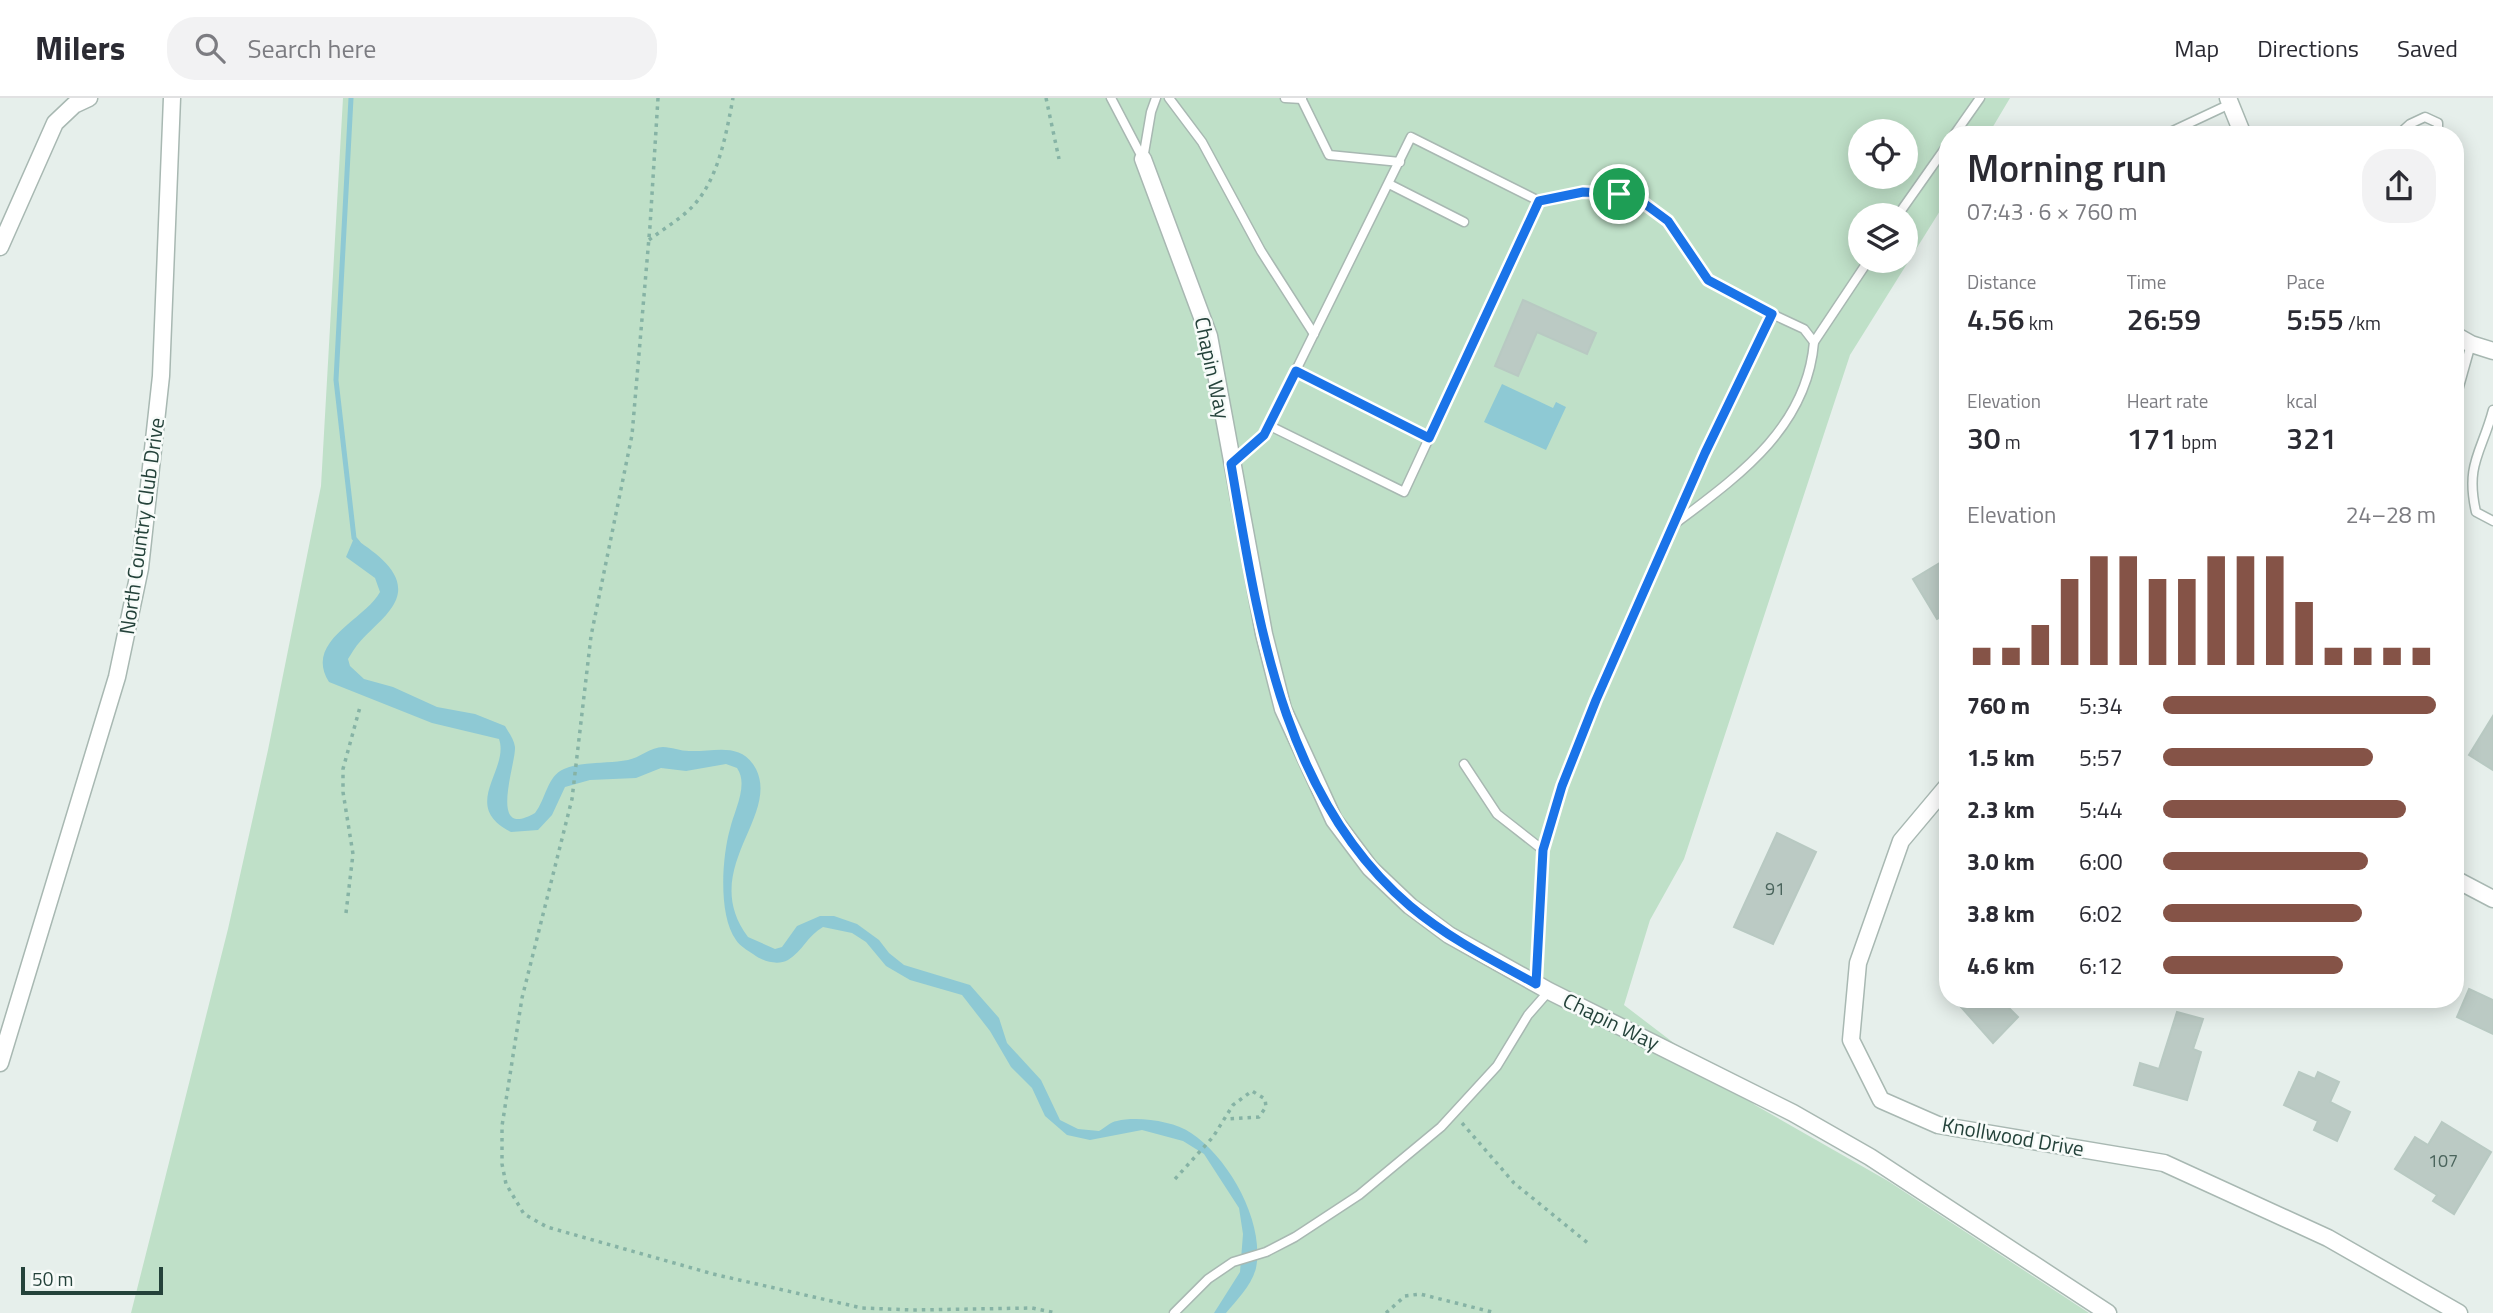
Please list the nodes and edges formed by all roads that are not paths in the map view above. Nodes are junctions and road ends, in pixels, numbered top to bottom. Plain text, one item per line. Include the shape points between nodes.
1 (89, 98) edge
2 (172, 98) edge
3 (1111, 98) edge
4 (1156, 98) edge
5 (1168, 98) edge
6 (1285, 98) edge
7 (1980, 98) edge
8 (1302, 99) edge
9 (2229, 101) edge
10 (1960, 126) edge
11 (2181, 126) edge
12 (2239, 126) edge
13 (2408, 126) edge
14 (2438, 126) edge
15 (1939, 157) edge
16 (1143, 159) junction
17 (1400, 162) junction
18 (1389, 184) junction
19 (1539, 201) junction
20 (1906, 203) edge
21 (1464, 222) dead end
22 (0, 247) edge
23 (1860, 273) edge
24 (1772, 314) junction
25 (1314, 334) junction
26 (2464, 340) edge
27 (1814, 342) junction
28 (2471, 344) junction
29 (2493, 351) edge
30 (2464, 369) edge
31 (1296, 371) junction
32 (2493, 410) edge
33 (2491, 422) edge
34 (1268, 425) junction
35 (1429, 438) junction
36 (1231, 464) junction
37 (2493, 521) edge
38 (1676, 523) junction
39 (1464, 764) dead end
40 (1939, 796) edge
41 (1543, 850) junction
42 (2464, 884) edge
43 (2493, 899) edge
44 (1542, 987) junction
45 (0, 1063) edge
46 (1174, 1313) edge
47 (2108, 1313) edge
48 (2459, 1313) edge

1 - 22 street via 64,113 51,129
2 - 45 street, North Country Club Drive via 161,376 140,568 117,677
3 - 16 lane
4 - 16 lane
5 - 25 lane via 1202,142 1261,251
6 - 8 lane
7 - 10 lane
8 - 17 lane via 1329,155
9 - 11 lane
9 - 12 street
13 - 14 lane via 2425,117
15 - 20 lane
16 - 36 street, Chapin Way via 1209,336
17 - 18 lane
17 - 19 lane via 1411,137
18 - 21 lane
18 - 25 lane
19 - 24 lane via 1583,192 1619,194 1645,204 1668,221 1708,280
19 - 35 lane
23 - 27 lane
24 - 27 lane via 1804,329
24 - 38 lane
25 - 31 lane
26 - 28 street
27 - 38 lane via 1811,371 1797,408 1781,430 1730,483
28 - 29 street
28 - 30 lane
31 - 34 lane
31 - 35 lane
32 - 33 lane
33 - 37 lane via 2479,443 2471,491 2476,512
34 - 35 lane via 1404,492
34 - 36 lane via 1264,435
36 - 44 street, Chapin Way via 1283,709 1334,820 1370,868 1410,906 1449,935
38 - 41 lane via 1596,700
39 - 41 lane via 1497,814
40 - 48 street, Knollwood Drive via 1901,841 1858,963 1851,1041 1881,1100 1938,1125 2164,1163 2328,1238
41 - 44 lane
42 - 43 street
44 - 46 lane via 1497,1066 1454,1113 1359,1195 1266,1252 1233,1262
44 - 47 street, Chapin Way via 1793,1113 1870,1157

